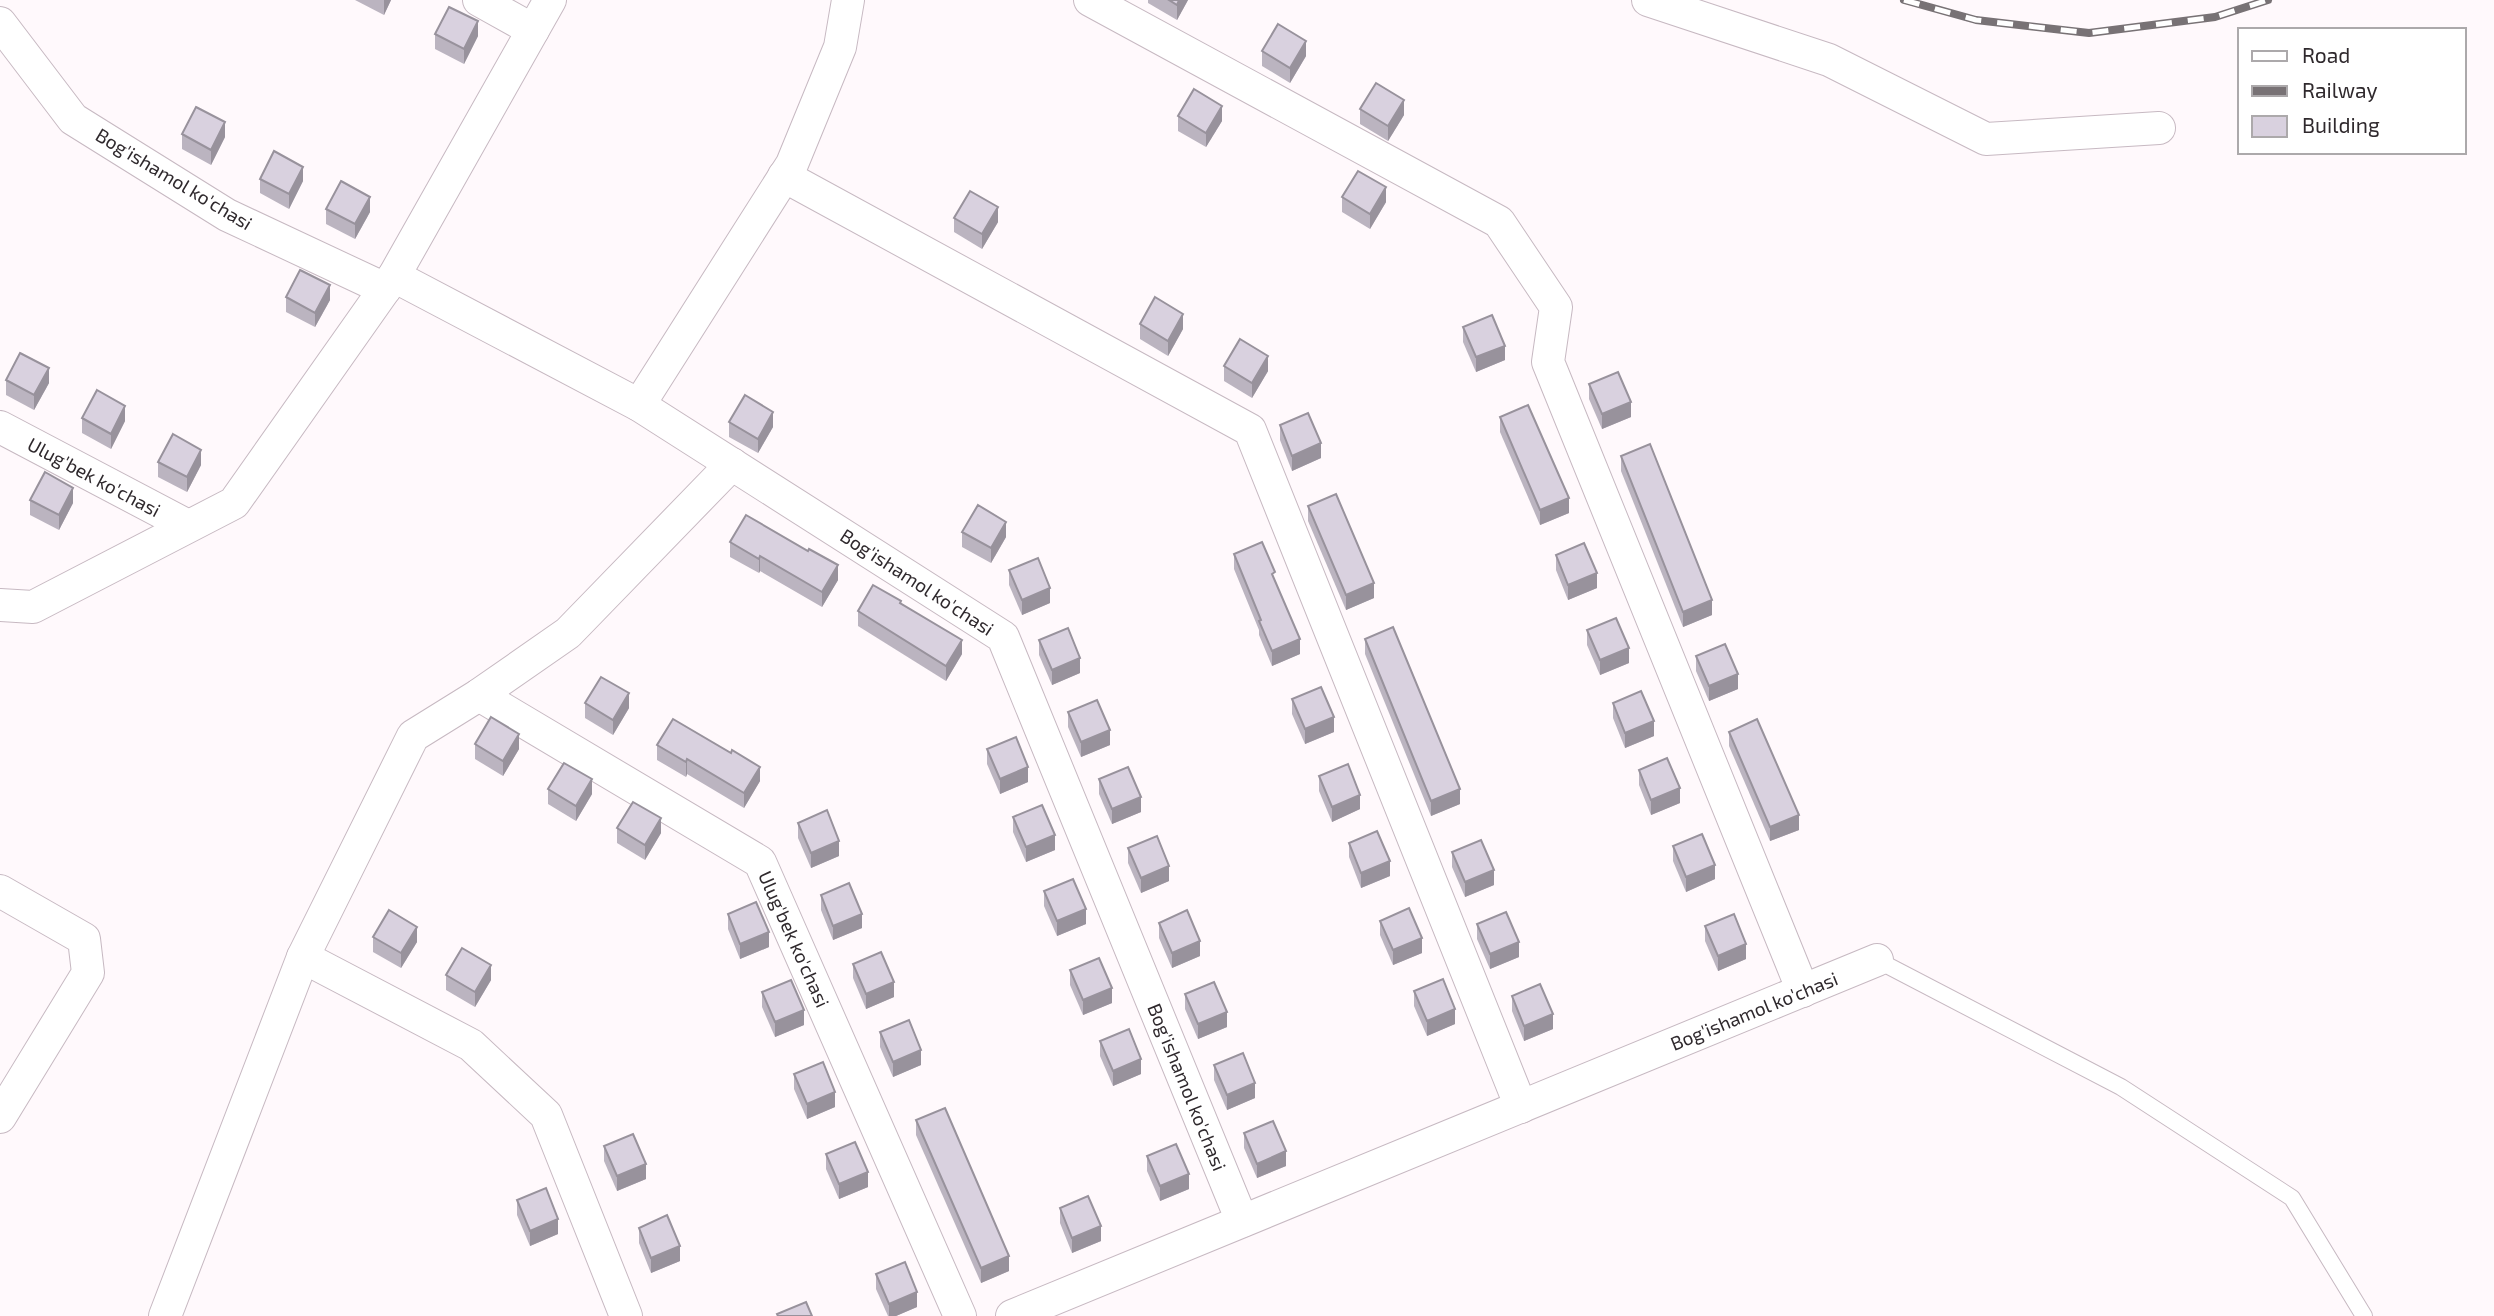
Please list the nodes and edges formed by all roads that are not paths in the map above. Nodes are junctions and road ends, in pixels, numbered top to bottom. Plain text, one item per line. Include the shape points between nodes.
1 (480, 0) edge
2 (550, 0) edge
3 (848, 0) edge
4 (1090, 0) edge
5 (1647, 0) edge
6 (0, 23) edge
7 (533, 30) junction
8 (2159, 128) dead end
9 (784, 176) junction
10 (389, 283) junction
11 (639, 405) junction
12 (0, 427) edge
13 (732, 464) junction
14 (188, 526) junction
15 (0, 605) edge
16 (479, 695) junction
17 (0, 891) edge
18 (303, 957) junction
19 (1877, 960) joint
20 (1803, 991) junction
21 (1521, 1107) junction
22 (0, 1117) edge
23 (1242, 1221) junction
24 (165, 1316) edge
25 (625, 1316) edge
26 (960, 1316) edge
27 (1012, 1316) edge
28 (2364, 1316) edge

1 - 7 street
2 - 7 street
3 - 9 street via 840,47
4 - 20 street via 1499,222 1556,307 1548,362
5 - 8 street via 1829,60 1986,139
6 - 10 street, Bog'ishamol ko'chasi via 73,119 227,215
7 - 10 street
9 - 11 street
9 - 21 street via 1250,430
10 - 11 street, Bog'ishamol ko'chasi
10 - 14 street via 234,503
11 - 13 street, Bog'ishamol ko'chasi
12 - 14 street, Ulug'bek ko'chasi
13 - 16 street via 568,633
13 - 23 street, Bog'ishamol ko'chasi via 1003,637
14 - 15 street via 33,607
16 - 18 street via 413,736
16 - 26 street, Ulug'bek ko'chasi via 760,862
17 - 22 street via 84,939 88,973
18 - 24 street
18 - 25 street via 471,1045 546,1115
19 - 20 street, Bog'ishamol ko'chasi
19 - 28 lane via 2121,1087 2292,1198
20 - 21 street, Bog'ishamol ko'chasi
21 - 23 street, Bog'ishamol ko'chasi
23 - 27 street, Bog'ishamol ko'chasi

